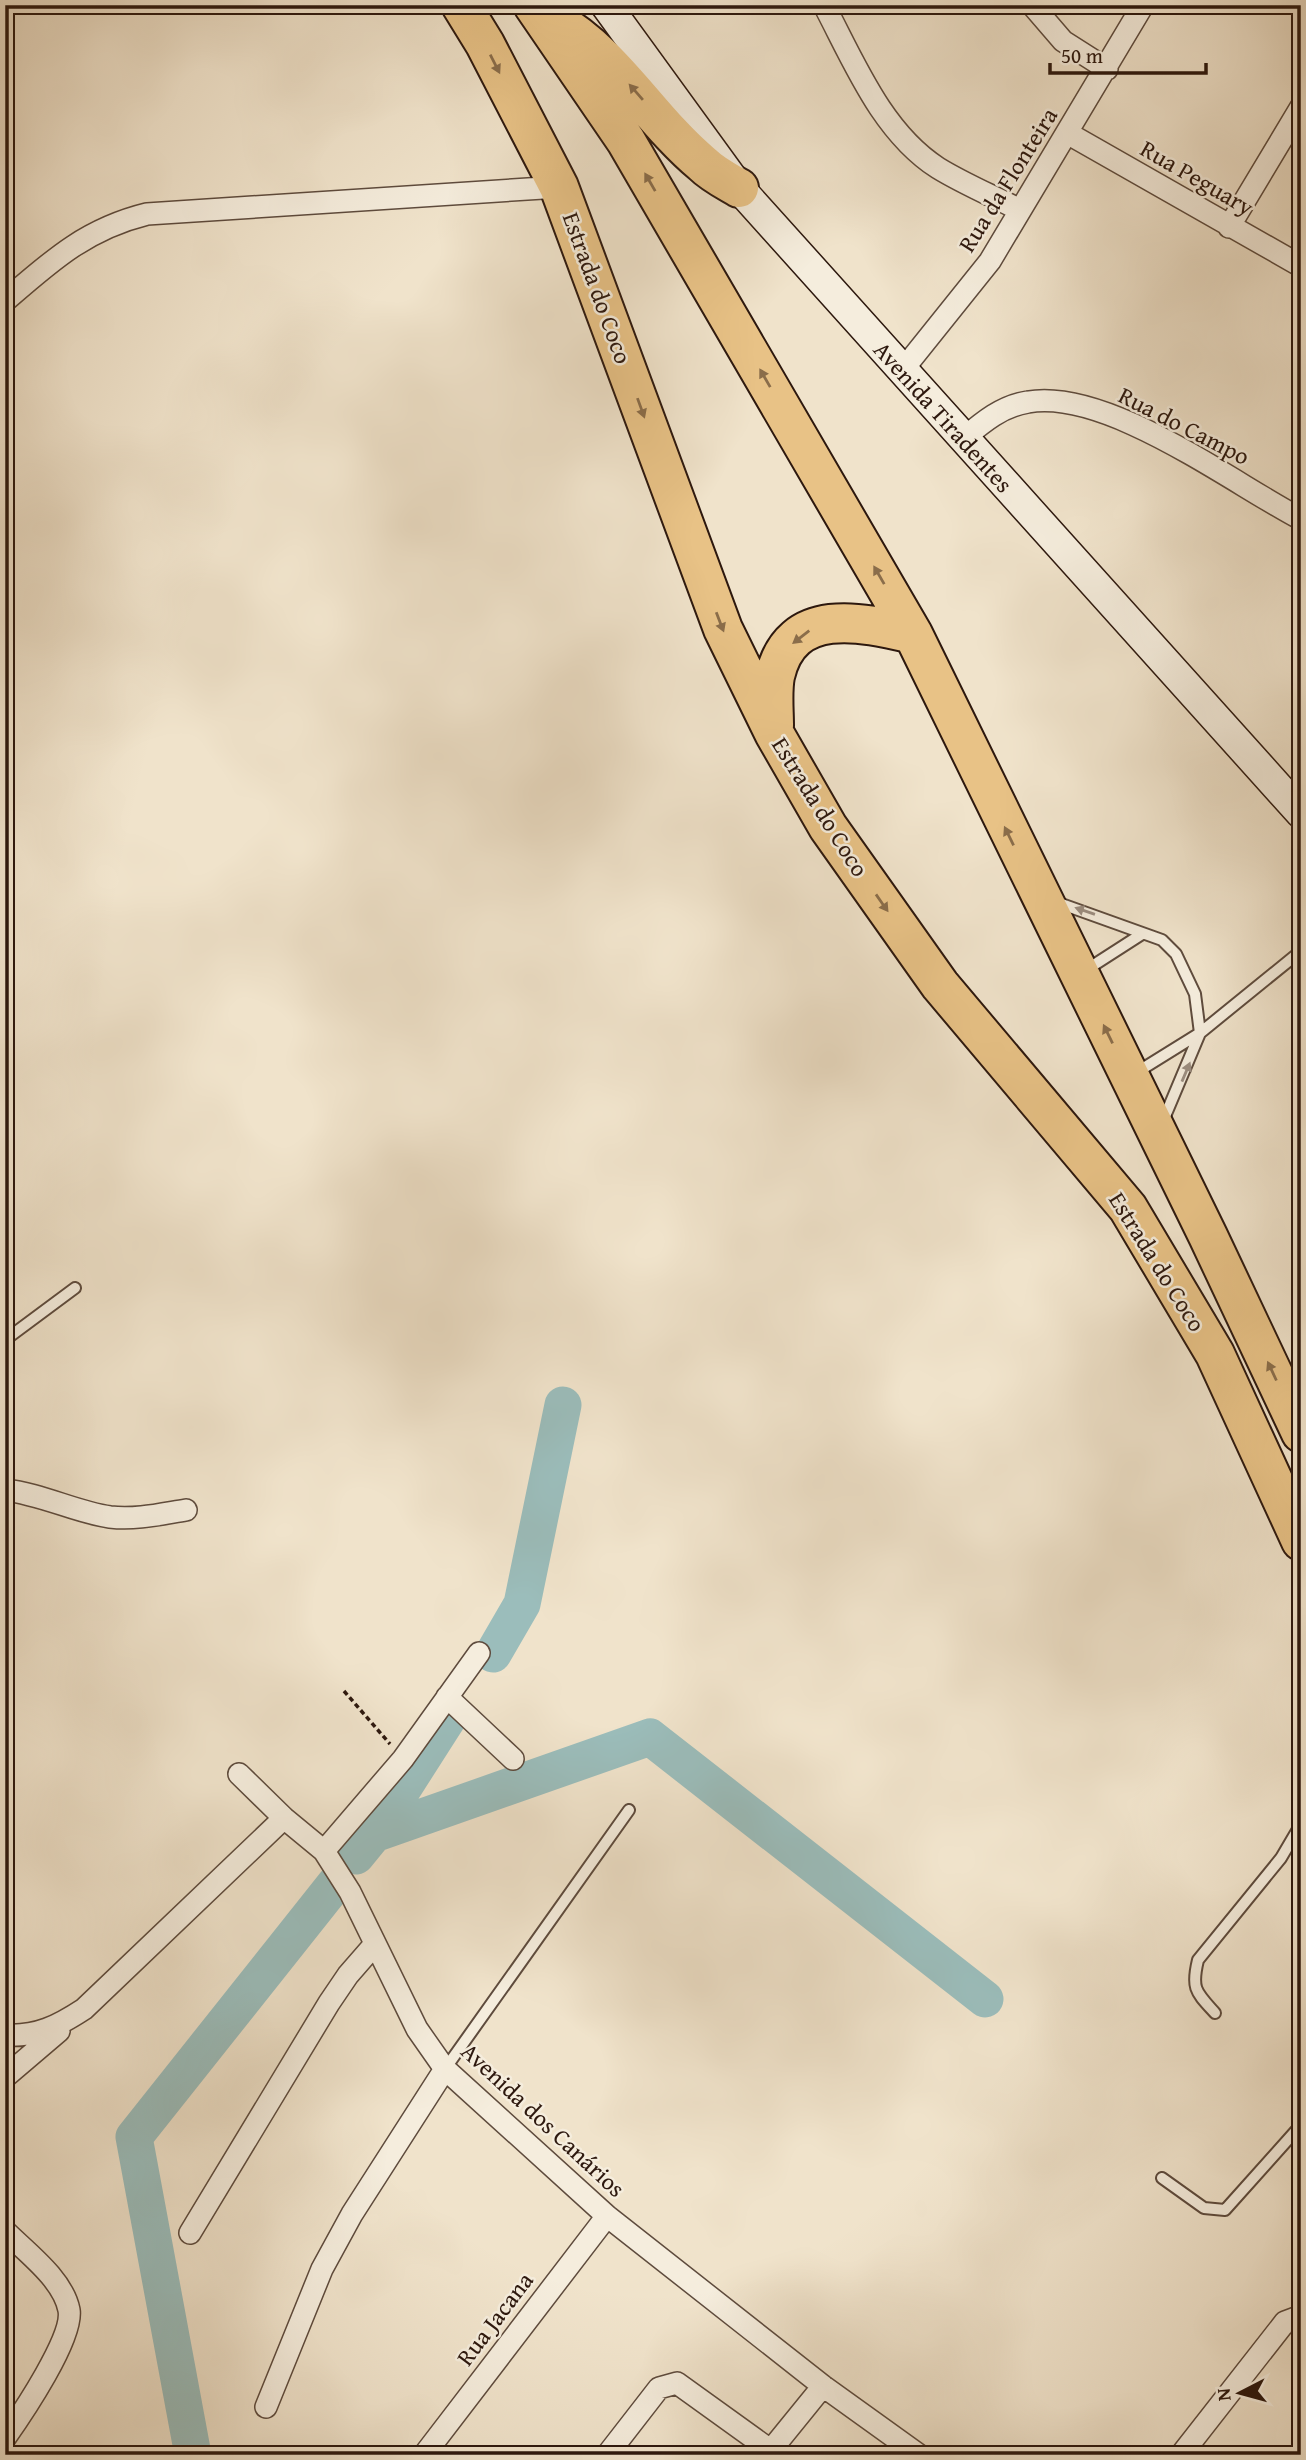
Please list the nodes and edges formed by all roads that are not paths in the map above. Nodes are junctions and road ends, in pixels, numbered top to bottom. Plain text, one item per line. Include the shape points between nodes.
1 (461, 5) edge
2 (606, 5) edge
3 (824, 5) edge
4 (1032, 5) edge
5 (1143, 5) edge
6 (535, 7) edge
7 (1107, 69) junction
8 (1301, 107) edge
9 (1069, 134) junction
10 (559, 187) junction
11 (739, 188) junction
12 (1020, 210) junction
13 (1229, 227) junction
14 (1301, 266) edge
15 (5, 301) edge
16 (901, 372) junction
17 (964, 438) junction
18 (1300, 517) edge
19 (913, 634) junction
20 (774, 733) junction
21 (1301, 813) edge
22 (1040, 897) junction
23 (1142, 934) junction
24 (1301, 951) edge
25 (1078, 975) junction
26 (1200, 1033) junction
27 (1129, 1077) junction
28 (1157, 1133) junction
29 (75, 1288) dead end
30 (5, 1340) edge
31 (1301, 1433) edge
32 (5, 1490) edge
33 (186, 1510) dead end
34 (1301, 1541) edge
35 (479, 1653) dead end
36 (447, 1697) junction
37 (513, 1759) dead end
38 (239, 1774) dead end
39 (629, 1810) dead end
40 (284, 1818) junction
41 (1301, 1824) edge
42 (324, 1851) junction
43 (375, 1944) junction
44 (84, 2009) junction
45 (1215, 2013) dead end
46 (5, 2035) edge
47 (445, 2069) junction
48 (5, 2077) edge
49 (1301, 2125) edge
50 (1162, 2178) dead end
51 (607, 2216) junction
52 (5, 2231) edge
53 (190, 2233) dead end
54 (1301, 2316) edge
55 (823, 2386) junction
56 (266, 2407) dead end
57 (5, 2438) edge
58 (772, 2453) edge
59 (424, 2455) edge
60 (607, 2455) edge
61 (919, 2455) edge
62 (1181, 2455) edge

1 -> 10 highway, Estrada do Coco
2 - 11 street, Avenida Tiradentes
3 - 12 street via 874,96 910,144 937,167
4 - 7 street via 1063,41
5 - 7 street, Rua da Flonteira
11 -> 6 highway via 704,166 675,138 605,56
19 -> 6 highway, Estrada do Coco via 626,141
7 - 9 street, Rua da Flonteira
8 - 13 street
9 - 12 street, Rua da Flonteira
9 - 13 street, Rua Peguary
10 - 15 street via 147,214 115,222 85,237
10 -> 20 highway, Estrada do Coco via 723,629
11 - 16 street, Avenida Tiradentes
12 - 16 street, Rua da Flonteira via 990,261
13 - 14 street, Rua Peguary
16 - 17 street, Avenida Tiradentes
17 - 18 street, Rua do Campo via 1001,409 1053,400 1147,432
17 - 21 street, Avenida Tiradentes
19 -> 20 highway via 844,621 810,630 789,646 775,676
22 -> 19 highway, Estrada do Coco
20 -> 34 highway, Estrada do Coco via 828,827 940,985 1128,1208 1215,1354
23 -> 22 lane
22 - 25 highway, Estrada do Coco
23 - 25 lane
23 - 26 lane via 1162,940 1176,954 1195,994
24 - 26 lane
27 -> 25 highway, Estrada do Coco
26 - 27 lane
28 -> 26 lane
27 - 28 highway, Estrada do Coco
31 -> 28 highway, Estrada do Coco
29 - 30 lane
32 - 33 street via 110,1517
35 - 36 street
36 - 37 street
36 - 42 street via 403,1759
38 - 40 street, Avenida dos Canários
39 - 47 lane
40 - 42 street, Avenida dos Canários
40 - 44 street
41 - 45 lane via 1281,1858 1198,1960 1195,1992
42 - 43 street, Avenida dos Canários
43 - 47 street, Avenida dos Canários via 417,2029
43 - 53 street via 329,2003
44 - 46 street via 53,2029 26,2036
44 - 48 street
47 - 51 street, Avenida dos Canários
47 - 56 street via 322,2269
49 - 50 lane via 1225,2210 1204,2208
51 - 55 street, Avenida dos Canários
51 - 59 street, Rua Jacana
52 - 57 street via 56,2283 69,2310 53,2360
54 - 62 street via 1285,2322
55 - 58 street
55 - 61 street, Avenida dos Canários
58 - 60 street via 687,2388 670,2384 659,2388

